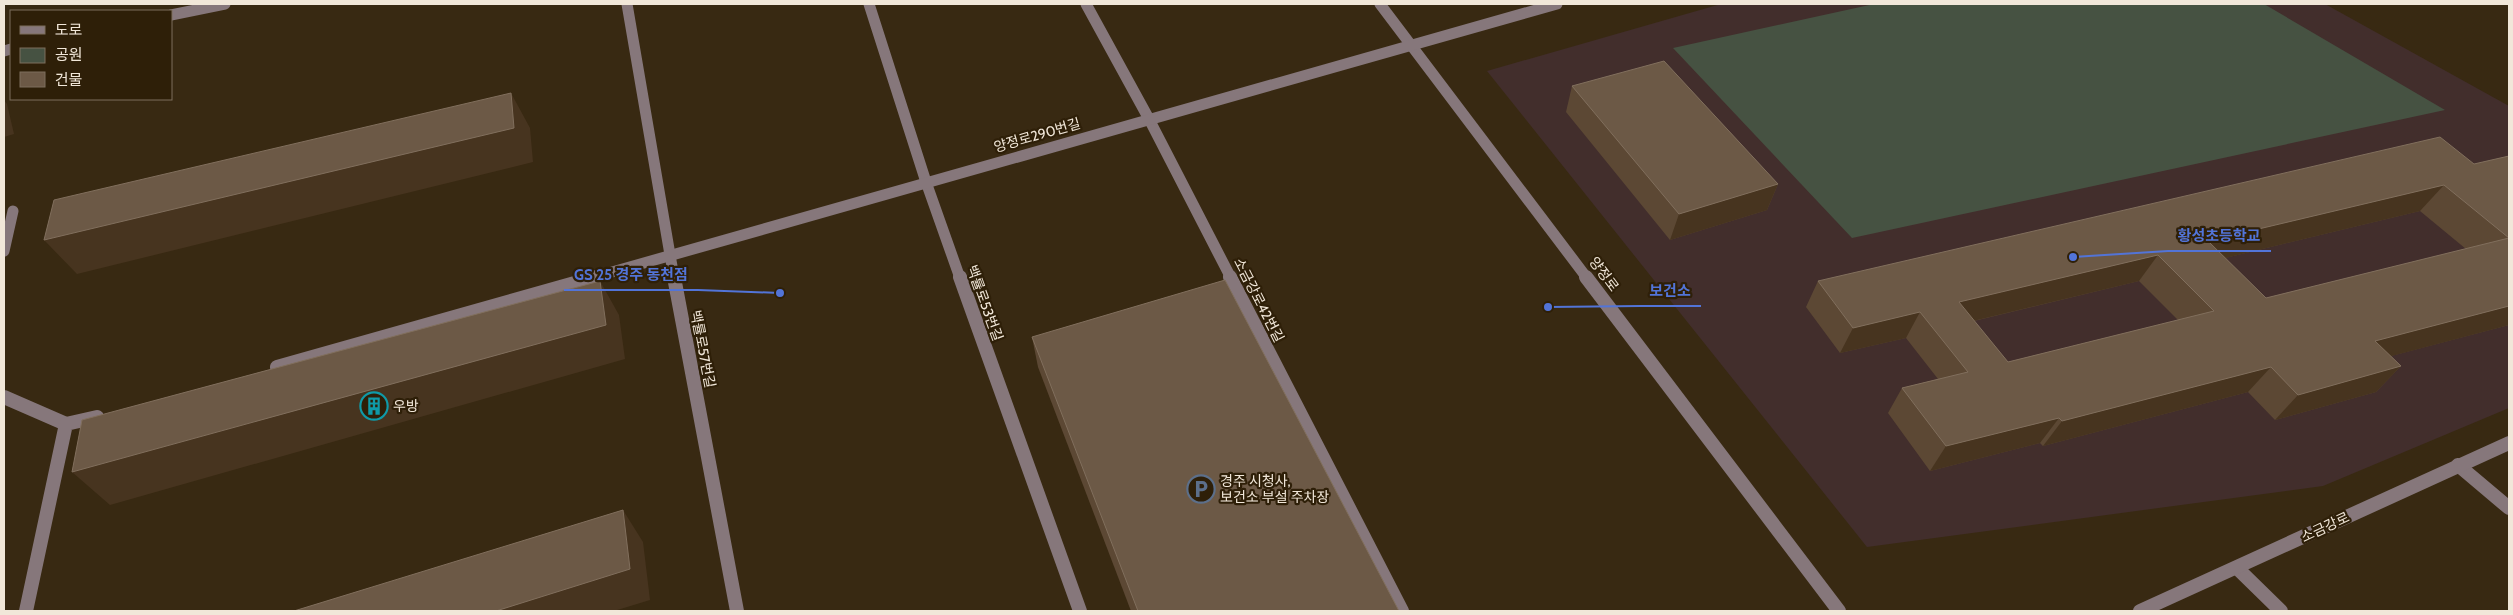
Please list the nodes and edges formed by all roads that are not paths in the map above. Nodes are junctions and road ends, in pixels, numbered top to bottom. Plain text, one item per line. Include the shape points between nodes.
1 (225, 4) edge
2 (627, 4) edge
3 (869, 4) edge
4 (1086, 4) edge
5 (1380, 4) edge
6 (1557, 4) edge
7 (187, 8) edge
8 (172, 15) edge
9 (1411, 44) junction
10 (1149, 119) junction
11 (926, 182) junction
12 (13, 211) dead end
13 (4, 251) edge
14 (670, 254) junction
15 (264, 372) edge
16 (4, 397) edge
17 (113, 413) edge
18 (66, 424) junction
19 (2509, 443) edge
20 (2458, 465) junction
21 (2509, 508) edge
22 (2237, 568) junction
23 (26, 611) edge
24 (737, 611) edge
25 (1080, 611) edge
26 (1402, 611) edge
27 (1839, 611) edge
28 (2140, 611) edge
29 (2281, 611) edge

1 - 7 street
2 - 14 street, 백률로57번길
3 - 11 street, 백률로53번길
4 - 10 street, 소금강로42번길
5 - 9 street, 양정로
6 - 9 street, 양정로290번길
7 - 8 street
9 - 10 street, 양정로290번길
9 - 27 street, 양정로
10 - 11 street, 양정로290번길
10 - 26 street, 소금강로42번길
11 - 14 street, 양정로290번길
11 - 25 street, 백률로53번길
12 - 13 street
14 - 15 street, 양정로290번길
14 - 24 street, 백률로57번길
16 - 18 street
17 - 18 street
18 - 23 street
19 - 20 street, 소금강로
20 - 21 street
20 - 22 street, 소금강로
22 - 28 street, 소금강로
22 - 29 street

